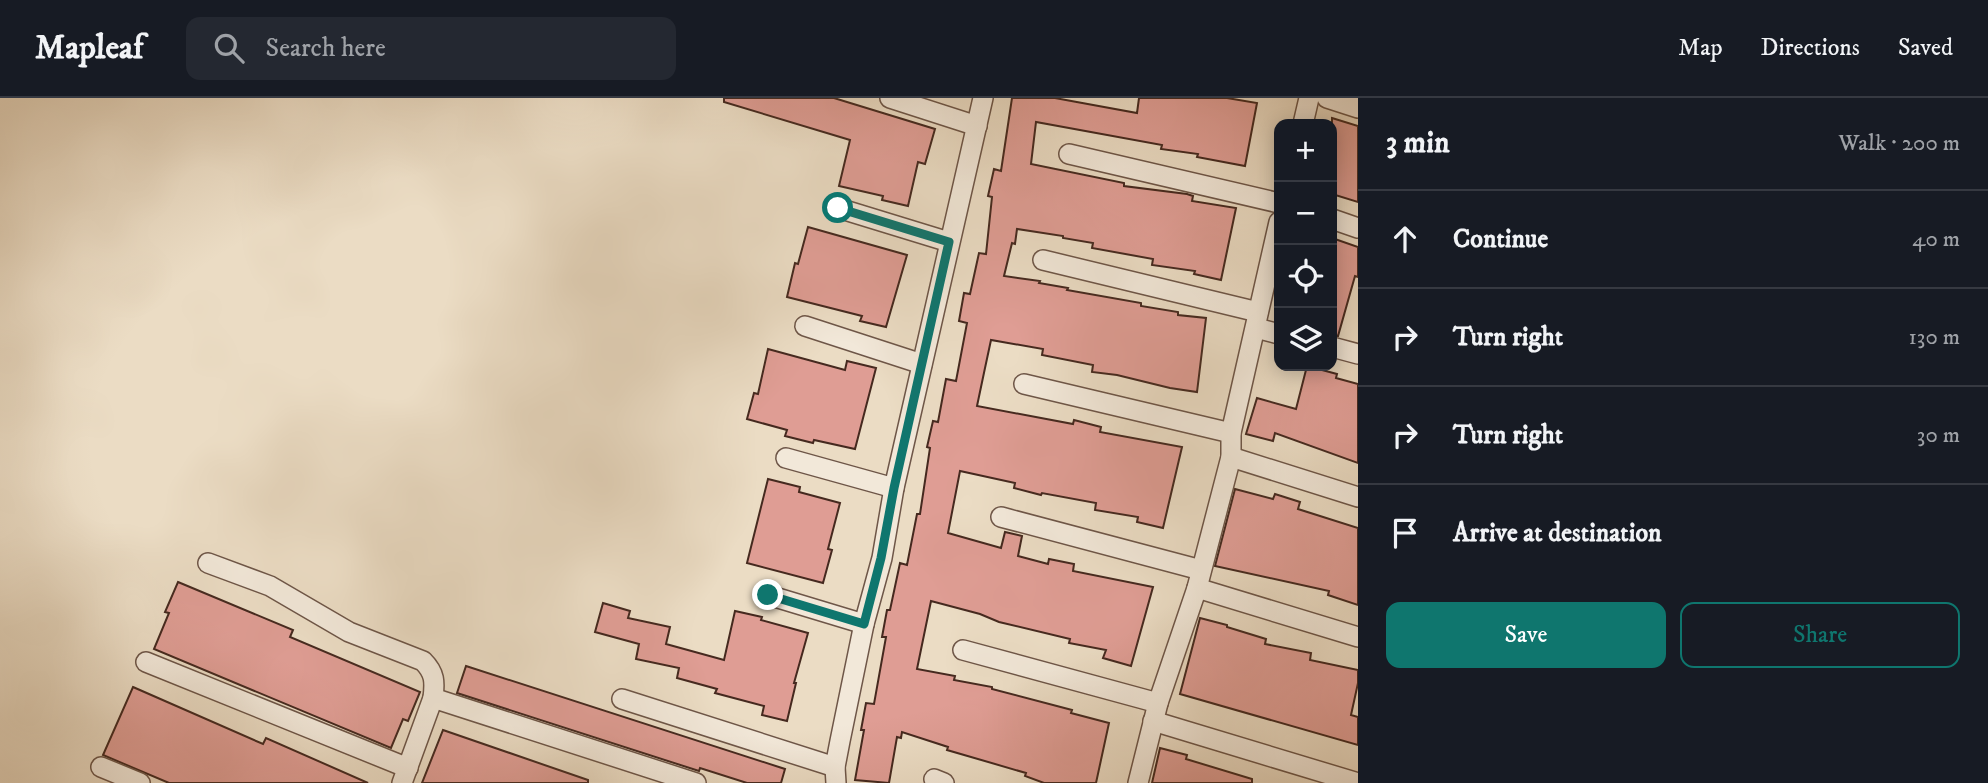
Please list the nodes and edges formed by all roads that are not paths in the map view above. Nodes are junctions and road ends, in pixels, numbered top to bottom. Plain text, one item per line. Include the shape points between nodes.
1 (890, 98) edge
2 (983, 98) edge
3 (1309, 98) edge
4 (1327, 98) edge
5 (1358, 108) edge
6 (1304, 119) edge
7 (977, 126) junction
8 (1069, 154) dead end
9 (1274, 202) edge
10 (838, 208) dead end
11 (1337, 221) edge
12 (1358, 228) edge
13 (949, 242) junction
14 (1274, 244) edge
15 (1044, 260) dead end
16 (1257, 320) junction
17 (804, 326) dead end
18 (1274, 331) edge
19 (1337, 348) edge
20 (1358, 354) edge
21 (922, 363) junction
22 (1024, 384) dead end
23 (1231, 433) junction
24 (1231, 457) junction
25 (786, 458) dead end
26 (894, 488) junction
27 (1358, 497) edge
28 (1001, 517) dead end
29 (208, 563) dead end
30 (1199, 579) junction
31 (768, 595) dead end
32 (864, 624) junction
33 (1358, 637) edge
34 (963, 650) dead end
35 (146, 662) dead end
36 (433, 698) junction
37 (622, 699) dead end
38 (1156, 712) junction
39 (100, 767) dead end
40 (836, 775) edge
41 (405, 776) edge
42 (140, 783) edge
43 (696, 783) edge
44 (1138, 783) edge
45 (1358, 783) edge

1 - 7 street
2 - 7 street
3 - 6 street
4 - 5 street
7 - 13 street
8 - 9 street
10 - 13 street
11 - 12 street
13 - 21 street
14 - 16 street
15 - 16 street
16 - 18 street
16 - 23 street
17 - 21 street
19 - 20 street
21 - 26 street
22 - 23 street
23 - 24 street
24 - 27 street
24 - 30 street
25 - 26 street
26 - 32 street
28 - 30 street
29 - 36 street via 270,586 349,632 423,662 432,670
30 - 33 street
30 - 38 street
31 - 32 street
32 - 40 street
34 - 38 street
35 - 41 street
36 - 41 street
36 - 43 street
37 - 40 street
38 - 44 street
38 - 45 street
39 - 42 street

